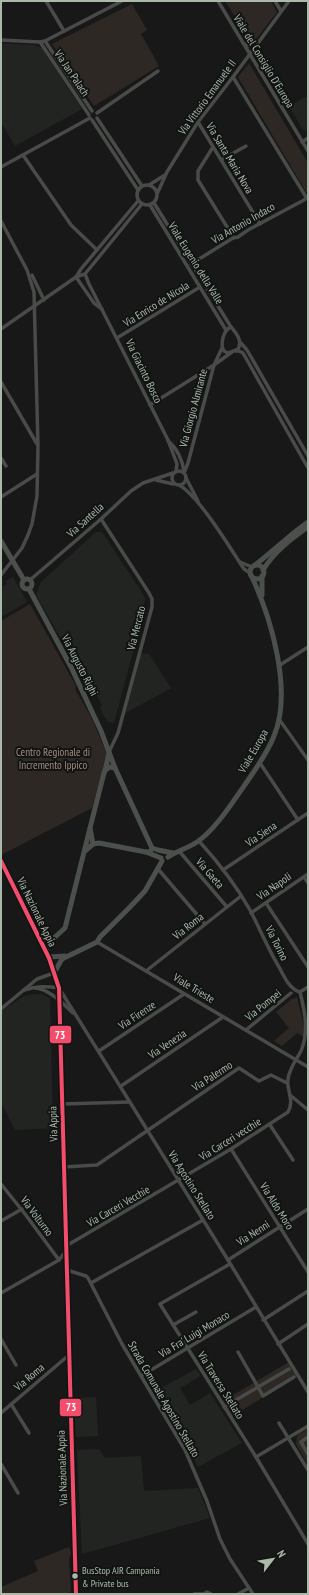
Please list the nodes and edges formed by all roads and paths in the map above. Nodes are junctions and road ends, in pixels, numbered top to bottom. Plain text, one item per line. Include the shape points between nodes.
1 (46, 1) edge
2 (122, 1) edge
3 (218, 1) edge
4 (275, 1) edge
5 (289, 1) edge
6 (281, 11) junction
7 (64, 30) junction
8 (1, 40) edge
9 (45, 41) junction
10 (40, 42) junction
11 (243, 43) junction
12 (255, 46) junction
13 (249, 54) junction
14 (158, 71) dead end
15 (233, 77) junction
16 (92, 111) junction
17 (97, 113) junction
18 (90, 118) junction
19 (97, 118) junction
20 (198, 122) junction
21 (308, 138) edge
22 (302, 142) junction
23 (246, 146) dead end
24 (213, 147) junction
25 (308, 151) edge
26 (23, 155) junction
27 (221, 160) junction
28 (1, 167) edge
29 (167, 172) junction
30 (149, 185) junction
31 (142, 186) junction
32 (138, 190) junction
33 (157, 194) junction
34 (307, 197) edge
35 (138, 201) junction
36 (154, 203) junction
37 (142, 204) junction
38 (150, 205) junction
39 (1, 222) edge
40 (260, 224) junction
41 (232, 235) dead end
42 (97, 250) junction
43 (191, 264) junction
44 (187, 266) junction
45 (27, 270) junction
46 (85, 274) junction
47 (76, 277) junction
48 (204, 285) junction
49 (200, 288) junction
50 (44, 300) junction
51 (36, 305) junction
52 (102, 310) junction
53 (231, 327) junction
54 (1, 329) edge
55 (226, 330) junction
56 (117, 338) junction
57 (240, 342) junction
58 (222, 348) junction
59 (234, 351) junction
60 (214, 366) junction
61 (1, 382) edge
62 (150, 405) junction
63 (297, 438) junction
64 (168, 440) junction
65 (292, 441) junction
66 (38, 446) junction
67 (308, 456) edge
68 (1, 458) edge
69 (6, 466) dead end
70 (308, 468) edge
71 (175, 472) junction
72 (37, 474) junction
73 (185, 476) junction
74 (155, 480) junction
75 (177, 485) junction
76 (1, 497) edge
77 (200, 505) junction
78 (101, 520) junction
79 (308, 522) edge
80 (308, 527) edge
81 (1, 541) edge
82 (12, 561) junction
83 (239, 561) junction
84 (254, 566) junction
85 (263, 570) junction
86 (250, 574) junction
87 (1, 575) edge
88 (262, 576) junction
89 (24, 580) junction
90 (30, 580) junction
91 (29, 589) junction
92 (262, 598) junction
93 (308, 647) edge
94 (280, 665) junction
95 (279, 719) junction
96 (109, 752) junction
97 (308, 760) edge
98 (260, 763) junction
99 (115, 768) junction
100 (104, 773) junction
101 (308, 813) edge
102 (298, 820) junction
103 (90, 828) junction
104 (199, 841) junction
105 (93, 844) junction
106 (152, 848) junction
107 (84, 852) junction
108 (146, 852) junction
109 (176, 852) junction
110 (162, 860) junction
111 (2, 864) edge
112 (158, 869) junction
113 (223, 870) junction
114 (308, 874) edge
115 (304, 877) junction
116 (308, 883) edge
117 (241, 896) junction
118 (266, 903) junction
119 (227, 907) junction
120 (251, 913) junction
121 (205, 924) junction
122 (54, 938) junction
123 (40, 940) junction
124 (97, 942) junction
125 (45, 951) junction
126 (68, 955) junction
127 (48, 957) junction
128 (308, 967) edge
129 (146, 971) junction
130 (54, 972) junction
131 (308, 987) edge
132 (59, 988) junction
133 (24, 990) junction
134 (302, 991) junction
135 (291, 993) dead end
136 (308, 993) edge
137 (184, 994) junction
138 (59, 1001) junction
139 (1, 1009) edge
140 (223, 1016) junction
141 (79, 1020) junction
142 (246, 1030) junction
143 (99, 1051) junction
144 (296, 1060) junction
145 (308, 1067) edge
146 (287, 1083) junction
147 (121, 1086) junction
148 (290, 1095) junction
149 (130, 1102) junction
150 (62, 1104) junction
151 (308, 1110) edge
152 (270, 1125) junction
153 (148, 1130) junction
154 (232, 1149) junction
155 (293, 1160) dead end
156 (64, 1167) junction
157 (179, 1181) junction
158 (1, 1184) edge
159 (22, 1209) junction
160 (308, 1209) edge
161 (203, 1220) junction
162 (1, 1221) edge
163 (280, 1227) junction
164 (66, 1249) junction
165 (59, 1260) junction
166 (229, 1262) junction
167 (67, 1270) junction
168 (307, 1270) edge
169 (90, 1283) junction
170 (308, 1291) edge
171 (1, 1293) edge
172 (256, 1307) junction
173 (196, 1312) dead end
174 (263, 1320) junction
175 (308, 1324) edge
176 (173, 1325) junction
177 (1, 1339) edge
178 (278, 1344) junction
179 (188, 1348) junction
180 (238, 1352) dead end
181 (69, 1355) junction
182 (16, 1365) dead end
183 (289, 1369) dead end
184 (141, 1376) junction
185 (294, 1377) dead end
186 (258, 1387) junction
187 (308, 1392) edge
188 (11, 1404) junction
189 (224, 1407) junction
190 (1, 1413) edge
191 (279, 1423) dead end
192 (308, 1426) edge
193 (29, 1434) dead end
194 (308, 1437) edge
195 (288, 1438) junction
196 (308, 1454) edge
197 (256, 1458) junction
198 (308, 1459) edge
199 (303, 1462) junction
200 (1, 1464) edge
201 (308, 1470) edge
202 (18, 1494) dead end
203 (308, 1534) edge
204 (303, 1536) junction
205 (308, 1544) edge
206 (249, 1588) junction
207 (76, 1594) edge
208 (194, 1594) edge
209 (204, 1594) edge
210 (211, 1594) edge
211 (238, 1594) edge
212 (252, 1594) edge

1 - 7 street
2 - 7 street
3 - 11 street, Viale del Consiglio D'Europa
4 - 6 street
5 - 6 street, Via Vittorio Emanuele II
6 - 12 street, Via Vittorio Emanuele II
7 - 9 street
8 - 10 street
9 - 10 street
9 - 16 street, Via Jan Palach
10 - 18 street, Via Jan Palach
11 - 12 street
11 - 13 street, Viale del Consiglio D'Europa
12 - 13 street, Via Vittorio Emanuele II
13 - 15 street, Via Vittorio Emanuele II
13 - 22 street, Viale del Consiglio D'Europa
14 - 17 street
15 - 20 street, Via Vittorio Emanuele II
15 - 34 street
16 - 17 street
16 - 18 street
17 - 19 street
18 - 19 street
18 - 26 street
18 - 32 street, Via Jan Palach
19 - 31 street
20 - 24 street, Via Santa Maria Nova
20 - 29 street, Via Vittorio Emanuele II
21 - 22 street
22 - 25 street, Viale del Consiglio D'Europa
23 - 27 street
24 - 27 street, Via Santa Maria Nova
24 - 41 street via 198,171 198,180
26 - 28 street
26 - 42 street via 71,225
27 - 40 street, Via Santa Maria Nova
29 - 30 street, Via Vittorio Emanuele II
29 - 33 street, Via Vittorio Emanuele II
30 - 31 street
30 - 33 street
31 - 32 street
32 - 35 street
33 - 36 street
34 - 40 street, Via Antonio Indaco
35 - 37 street
35 - 42 street
36 - 38 street
36 - 43 street, Viale Eugenio della Valle
37 - 38 street
37 - 46 street
38 - 44 street, Viale Eugenio della Valle
39 - 45 street
40 - 43 street, Via Antonio Indaco
42 - 47 street
43 - 44 street, Via Antonio Indaco
43 - 48 street, Viale Eugenio della Valle
44 - 49 street, Viale Eugenio della Valle
45 - 50 street
45 - 51 street
46 - 47 street
46 - 52 street, Via Giacinto Bosco
47 - 50 street
47 - 52 street, Via Giacinto Bosco
48 - 49 street, Via Enrico de Nicola
48 - 53 street, Viale Eugenio della Valle
49 - 55 street, Viale Eugenio della Valle
49 - 56 street, Via Enrico de Nicola
50 - 51 street
51 - 54 street
51 - 66 street
52 - 56 street, Via Giacinto Bosco
53 - 55 street
53 - 57 street, Viale Eugenio della Valle
55 - 58 street, Via Giorgio Almirante
56 - 62 street, Via Giacinto Bosco
57 - 59 street via 239,348
57 - 63 street
58 - 59 street via 225,352
58 - 60 street, Via Giorgio Almirante
59 - 60 street
59 - 65 street via 243,353
60 - 62 street
60 - 73 street, Via Giorgio Almirante
61 - 66 street
62 - 64 street, Via Giacinto Bosco
63 - 65 street
63 - 67 street
64 - 71 street, Via Giacinto Bosco via 177,464
64 - 73 street, Via Giacinto Bosco via 182,462
65 - 70 street
66 - 72 street
68 - 69 street
71 - 73 street via 180,471
71 - 74 street, Via Santella
71 - 75 street via 172,478
72 - 76 street
72 - 82 street via 37,496 32,524 22,548
73 - 75 street via 183,484
73 - 77 street
74 - 75 street
74 - 78 street, Via Santella via 131,490
75 - 77 street
77 - 83 street
78 - 90 street, Via Santella
78 - 96 street, Via Mercato via 152,599 118,733
79 - 84 street
80 - 85 street via 270,559
81 - 82 street
82 - 87 street
82 - 89 street
83 - 84 street
83 - 86 street
84 - 85 street via 259,566
84 - 86 street
85 - 88 street
86 - 88 street via 256,578
86 - 92 street, Viale Europa
88 - 92 street, Viale Europa
89 - 90 street
89 - 91 street via 21,584 23,588
90 - 91 street via 32,585
91 - 96 street, Via Augusto Righi via 71,667
92 - 94 street, Viale Europa
93 - 94 street
94 - 95 street, Viale Europa via 282,703
95 - 97 street
95 - 98 street, Viale Europa via 274,736
96 - 99 street, Via Augusto Righi
96 - 100 street
98 - 102 street
98 - 104 street, Viale Europa via 227,810
99 - 100 street via 110,767
99 - 106 street, Via Augusto Righi
100 - 103 street
101 - 102 street, Via Siena
102 - 113 street, Via Siena
103 - 105 street
103 - 107 street
104 - 109 street, Viale Europa
104 - 113 street, Via Torino
105 - 107 street
105 - 108 street
106 - 108 street via 150,852
106 - 109 street
107 - 122 street via 65,928
108 - 110 street
109 - 110 street, Viale Europa via 168,857 162,855
109 - 119 street, Via Gaeta
110 - 112 street
111 - 123 street, Via Nazionale Appia
112 - 121 street
112 - 124 street via 145,890
113 - 117 street, Via Torino
114 - 115 street, Via Napoli
115 - 116 street
115 - 118 street, Via Napoli
117 - 119 street, Via Roma
117 - 120 street, Via Torino
118 - 120 street, Via Napoli
118 - 128 street
119 - 121 street, Via Roma
120 - 134 street, Via Torino via 290,985 294,990
121 - 129 street, Via Roma
122 - 123 street
122 - 125 street
123 - 125 street, Via Nazionale Appia
124 - 126 street
124 - 129 street, Viale Trieste
125 - 127 street, Via Nazionale Appia
126 - 127 street
126 - 130 street
127 - 130 street, Via Nazionale Appia
129 - 137 street, Viale Trieste
130 - 132 street, Via Appia
130 - 133 street via 38,979
131 - 134 street
132 - 133 street via 35,986
132 - 138 street, Via Appia
132 - 141 street, Via Agostino Stellato
133 - 138 street via 40,988
133 - 139 street
134 - 136 street, Via Torino
134 - 144 street via 307,1032
135 - 142 street, Via Pompei
137 - 140 street, Viale Trieste
137 - 143 street, Via Firenze
138 - 141 street
138 - 150 street, Via Appia
140 - 142 street, Viale Trieste
140 - 147 street, Via Venezia
141 - 143 street, Via Agostino Stellato
142 - 144 street, Viale Trieste
143 - 147 street, Via Agostino Stellato
144 - 145 street, Viale Trieste
144 - 146 street
146 - 148 street, Via Carceri vecchie
146 - 153 street, Via Palermo via 271,1075 259,1081 239,1068
147 - 149 street, Via Agostino Stellato
148 - 151 street
148 - 152 street, Via Carceri vecchie via 288,1112
149 - 150 street
149 - 153 street, Via Agostino Stellato
150 - 156 street, Via Appia
152 - 154 street, Via Carceri vecchie
152 - 155 street, Via Carceri vecchie
153 - 156 street via 97,1165
153 - 157 street, Via Agostino Stellato
154 - 157 street, Via Carceri vecchie
154 - 163 street, Via Aldo Moro
156 - 164 street, Via Appia
157 - 161 street, Via Agostino Stellato
157 - 164 street, Via Carceri Vecchie
158 - 159 street, Via Volturno
159 - 162 street
159 - 165 street, Via Volturno
160 - 163 street, Via Nenni
161 - 166 street, Via Agostino Stellato
161 - 169 street
163 - 166 street, Via Nenni
163 - 168 street, Via Aldo Moro
164 - 165 street
164 - 167 street, Via Nazionale Appia
165 - 171 street
166 - 172 street, Via Agostino Stellato
166 - 176 street, Via Traversa Stellato via 160,1304
167 - 169 street, Strada Comunale Agostino Stellato via 86,1276
167 - 181 street, Via Nazionale Appia
169 - 184 street, Strada Comunale Agostino Stellato
170 - 174 street
172 - 174 street, Via Agostino Stellato
172 - 179 street, Via Fra' Luigi Monaco
173 - 176 street
174 - 178 street, Via Agostino Stellato
175 - 178 street
176 - 179 street, Via Traversa Stellato
177 - 182 street
178 - 187 street, Via Agostino Stellato
179 - 184 street, Via Fra' Luigi Monaco
179 - 189 street, Via Traversa Stellato
180 - 186 street
181 - 188 street, Via Roma
181 - 207 street, Via Nazionale Appia
183 - 186 street
184 - 206 street, Strada Comunale Agostino Stellato via 185,1450 220,1539
185 - 186 street via 263,1396
186 - 189 street
188 - 190 street, Via Roma
188 - 193 street
189 - 197 street, Via Traversa Stellato
191 - 195 street
192 - 195 street
194 - 196 street via 300,1442
195 - 197 street
195 - 199 street
197 - 204 street, Via Traversa Stellato
198 - 199 street
199 - 201 street
200 - 202 street
203 - 204 street
204 - 205 street, Via Traversa Stellato
206 - 211 street
206 - 212 street, Strada Comunale Agostino Stellato
208 - 209 street
209 - 210 street

